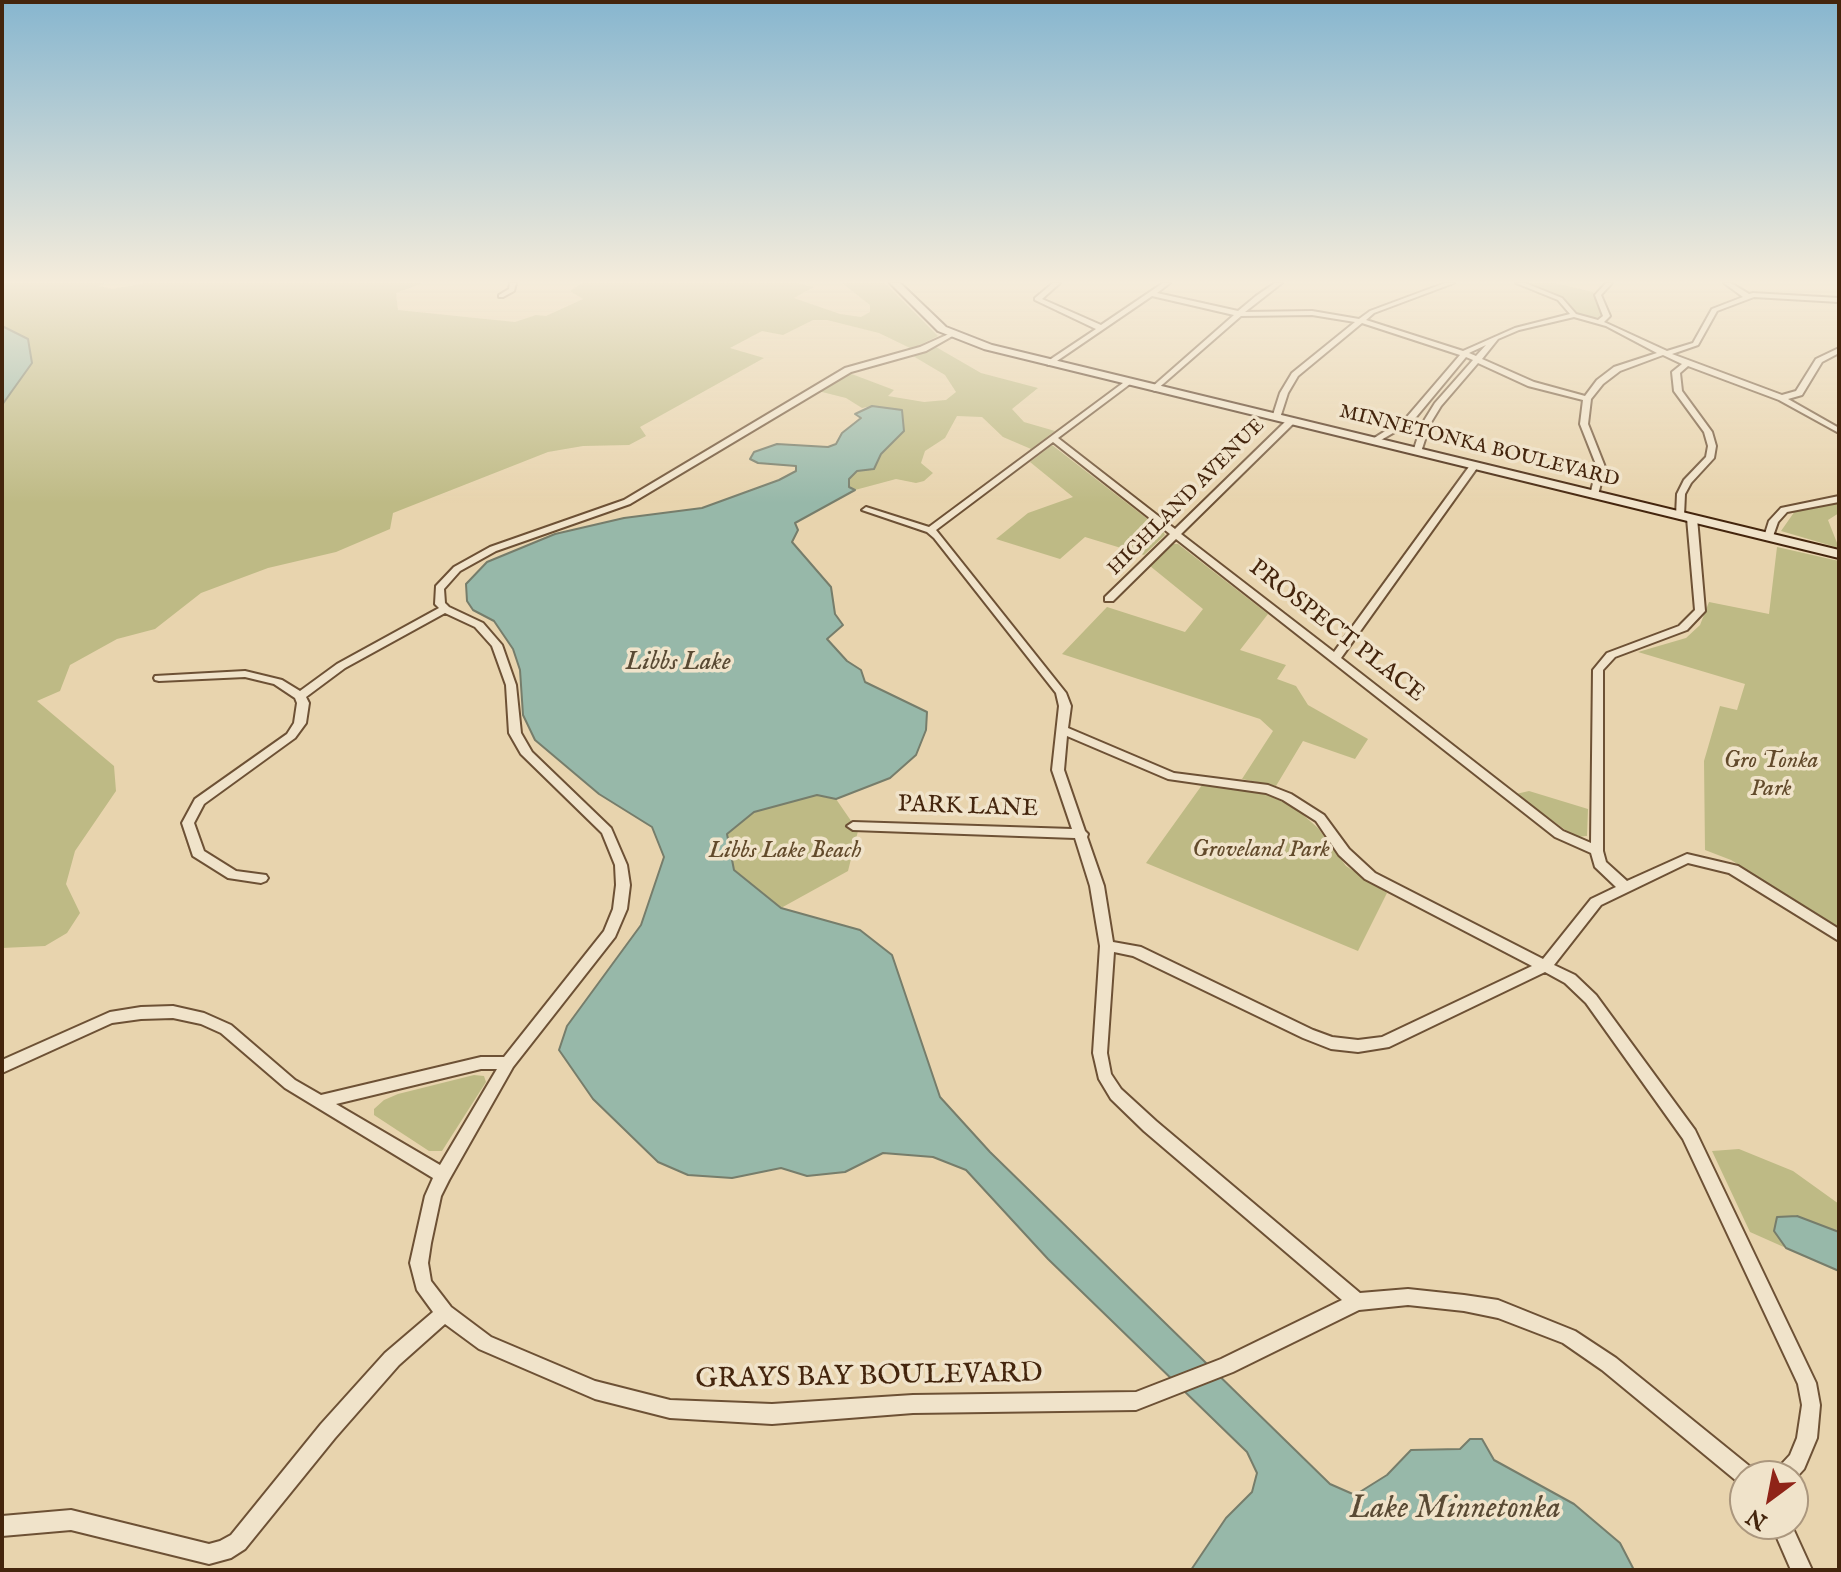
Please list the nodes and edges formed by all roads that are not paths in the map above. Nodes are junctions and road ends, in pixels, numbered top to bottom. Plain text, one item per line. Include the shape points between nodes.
1 (897, 356) edge
2 (1029, 356) edge
3 (1060, 356) edge
4 (1192, 356) edge
5 (1318, 356) edge
6 (1463, 356) edge
7 (1471, 356) edge
8 (1482, 356) edge
9 (1657, 356) edge
10 (1669, 356) edge
11 (1827, 356) edge
12 (1479, 360) junction
13 (1051, 363) junction
14 (1686, 364) junction
15 (1127, 382) junction
16 (1155, 389) junction
17 (1782, 398) junction
18 (1587, 399) junction
19 (1276, 418) junction
20 (1290, 422) junction
21 (1839, 431) edge
22 (1053, 438) junction
23 (1374, 442) junction
24 (1417, 452) junction
25 (1474, 466) junction
26 (1594, 495) junction
27 (1839, 499) edge
28 (866, 510) dead end
29 (1686, 517) junction
30 (930, 530) junction
31 (1174, 534) junction
32 (1769, 537) junction
33 (1839, 554) edge
34 (1109, 599) dead end
35 (445, 609) junction
36 (1335, 658) junction
37 (159, 678) dead end
38 (300, 696) junction
39 (1062, 730) junction
40 (853, 826) dead end
41 (1082, 834) junction
42 (1597, 851) junction
43 (261, 878) dead end
44 (1624, 886) junction
45 (1839, 936) edge
46 (1107, 946) junction
47 (1545, 966) junction
48 (508, 1063) junction
49 (2, 1067) edge
50 (321, 1101) junction
51 (443, 1175) junction
52 (1357, 1302) junction
53 (445, 1313) junction
54 (1798, 1460) edge
55 (1729, 1462) edge
56 (2, 1526) edge
57 (1788, 1540) edge
58 (1802, 1570) edge

1 - 35 street via 848,370 627,502 473,559 439,588
2 - 13 main road, MINNETONKA BOULEVARD
3 - 13 street
4 - 16 street
5 - 19 street via 1295,375
6 - 23 street via 1409,420
7 - 12 street
8 - 12 street
9 - 18 street via 1617,369
10 - 14 street
11 - 17 street via 1799,393
12 - 18 street via 1531,384
12 - 24 street via 1438,405
13 - 15 main road, MINNETONKA BOULEVARD
14 - 17 street
14 - 29 street via 1676,372 1678,391 1712,446 1710,458 1681,494
15 - 16 main road, MINNETONKA BOULEVARD
15 - 22 street
16 - 19 main road, MINNETONKA BOULEVARD
17 - 21 street
18 - 26 street via 1584,424 1601,467
19 - 20 main road, MINNETONKA BOULEVARD
20 - 23 main road, MINNETONKA BOULEVARD
20 - 31 street, HIGHLAND AVENUE
22 - 30 street
22 - 31 street, PROSPECT PLACE
23 - 24 main road, MINNETONKA BOULEVARD
24 - 25 main road, MINNETONKA BOULEVARD
25 - 26 main road, MINNETONKA BOULEVARD
25 - 36 street
26 - 29 main road, MINNETONKA BOULEVARD
27 - 32 street via 1784,510
28 - 30 street
29 - 32 main road, MINNETONKA BOULEVARD
29 - 42 street via 1700,611 1683,628 1611,655 1598,670
30 - 39 street via 1061,693
31 - 34 street, HIGHLAND AVENUE
31 - 36 street, PROSPECT PLACE
32 - 33 main road, MINNETONKA BOULEVARD
35 - 38 street via 341,666
35 - 48 street, GRAYS BAY BOULEVARD via 479,625 497,645 511,685 515,733 527,754 607,831 621,865 620,909 610,933
36 - 42 street, PROSPECT PLACE via 1559,834
37 - 38 street via 245,674 278,682
38 - 43 street via 300,723 291,736 199,802 188,823 198,853 233,875
39 - 41 street via 1058,770
39 - 47 street via 1172,776 1268,789 1287,797 1320,818 1344,852 1370,876
40 - 41 street, PARK LANE
41 - 46 street
42 - 44 street via 1600,864
44 - 45 street via 1687,858 1706,860 1733,869
44 - 47 street via 1596,902
46 - 47 street via 1136,951 1308,1034 1358,1046 1384,1043
46 - 52 street via 1100,1053 1104,1075 1116,1094
47 - 54 street via 1570,979 1591,999 1689,1135 1797,1363 1811,1405
48 - 50 street via 481,1063
48 - 51 street, GRAYS BAY BOULEVARD
49 - 50 street via 110,1018 173,1012 226,1029 290,1084
50 - 51 street
51 - 53 street, GRAYS BAY BOULEVARD via 433,1196 419,1263 423,1284
52 - 53 street, GRAYS BAY BOULEVARD via 1226,1366 1136,1401 913,1404 772,1414 670,1409 595,1390 485,1343
52 - 55 street, GRAYS BAY BOULEVARD via 1408,1297 1464,1303 1498,1309 1569,1337
53 - 56 street via 392,1359 244,1535 224,1551 209,1554 71,1520
57 - 58 street

